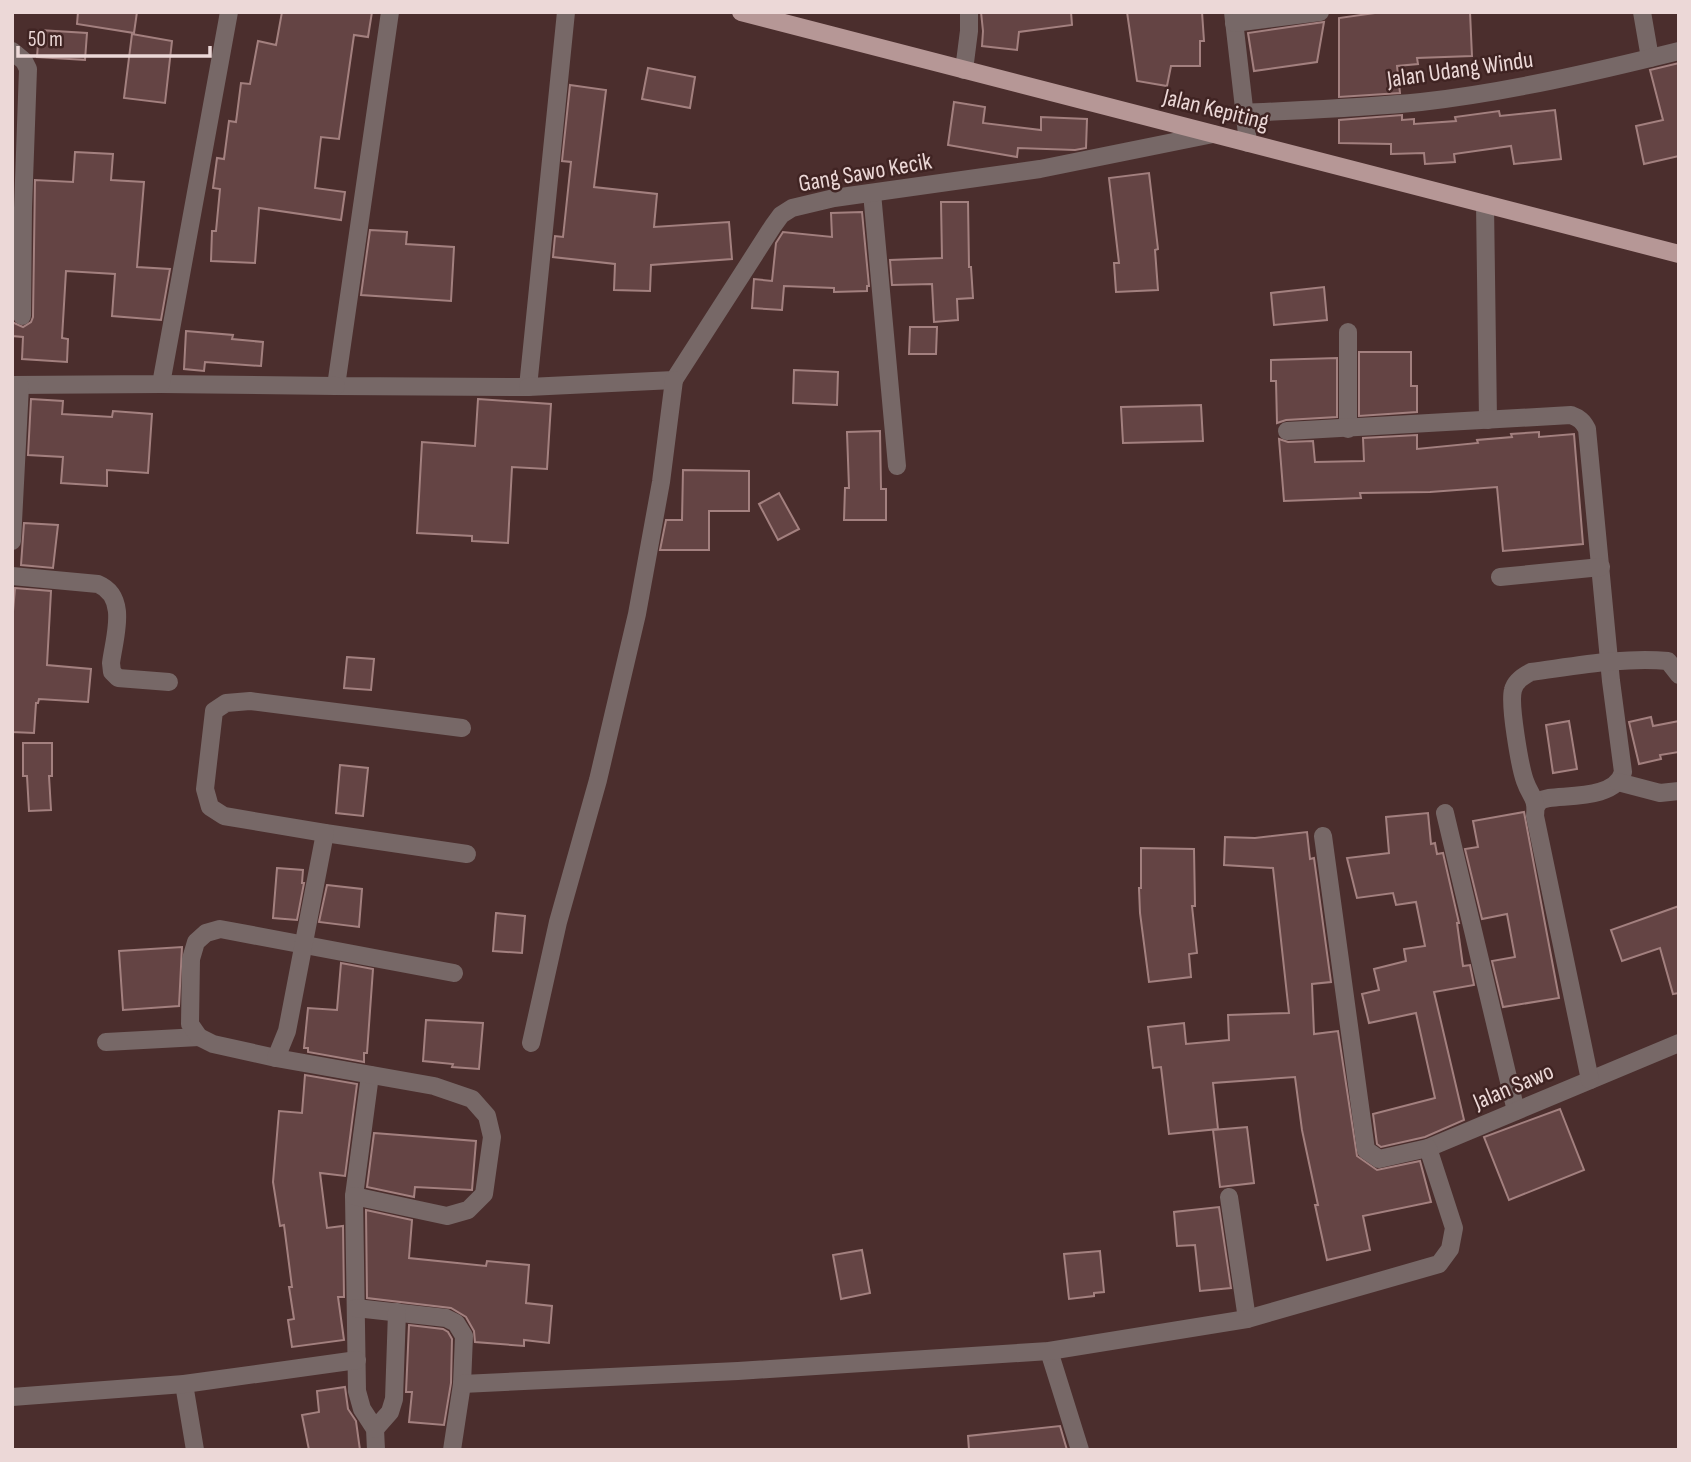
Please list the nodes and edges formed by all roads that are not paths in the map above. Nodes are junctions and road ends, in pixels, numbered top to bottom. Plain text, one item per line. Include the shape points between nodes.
1 (229, 12) edge
2 (390, 12) edge
3 (566, 12) edge
4 (741, 12) edge
5 (969, 12) edge
6 (1320, 12) edge
7 (1642, 12) edge
8 (1234, 18) edge
9 (12, 51) edge
10 (1679, 51) edge
11 (1650, 58) junction
12 (964, 70) junction
13 (1244, 113) junction
14 (1213, 134) junction
15 (1248, 143) junction
16 (872, 193) junction
17 (1485, 204) junction
18 (18, 207) edge
19 (1679, 254) edge
20 (22, 316) dead end
21 (1348, 332) dead end
22 (674, 380) junction
23 (161, 384) junction
24 (16, 386) edge
25 (336, 386) junction
26 (528, 387) junction
27 (1488, 420) junction
28 (1348, 429) junction
29 (1287, 431) dead end
30 (897, 466) dead end
31 (12, 541) edge
32 (1601, 567) junction
33 (12, 576) edge
34 (1500, 577) dead end
35 (1610, 662) junction
36 (1679, 675) edge
37 (169, 682) dead end
38 (462, 728) dead end
39 (1618, 782) junction
40 (1679, 791) edge
41 (1537, 805) junction
42 (1445, 813) dead end
43 (325, 833) junction
44 (1323, 836) dead end
45 (467, 853) dead end
46 (305, 945) junction
47 (454, 973) dead end
48 (199, 1037) junction
49 (106, 1042) dead end
50 (531, 1043) dead end
51 (1679, 1043) edge
52 (276, 1058) junction
53 (370, 1075) junction
54 (1590, 1080) junction
55 (1516, 1111) junction
56 (1428, 1148) junction
57 (354, 1196) junction
58 (1229, 1197) dead end
59 (356, 1308) junction
60 (397, 1312) junction
61 (1247, 1319) junction
62 (1049, 1351) junction
63 (357, 1360) junction
64 (184, 1384) junction
65 (462, 1384) junction
66 (12, 1397) edge
67 (375, 1429) junction
68 (195, 1450) edge
69 (376, 1450) edge
70 (452, 1450) edge
71 (1080, 1450) edge

1 - 23 street
2 - 25 street
3 - 26 street
4 - 12 main road, Jalan Kepiting
5 - 12 street
6 - 8 street
7 - 11 street
8 - 13 street
9 - 18 street via 28,69
10 - 11 street, Jalan Udang Windu
11 - 13 street, Jalan Udang Windu via 1588,74 1423,102
12 - 14 main road, Jalan Kepiting
13 - 15 street
14 - 15 main road, Jalan Kepiting
14 - 16 street, Gang Sawo Kecik via 1040,169
15 - 17 main road, Jalan Kepiting
16 - 22 street, Gang Sawo Kecik via 792,208 781,215
16 - 30 street
17 - 19 main road, Jalan Kepiting
17 - 27 street
18 - 20 street
21 - 28 street
22 - 26 street
22 - 50 street via 661,482 636,614
23 - 24 street
23 - 25 street
24 - 31 street
25 - 26 street
27 - 28 street
27 - 32 street via 1571,415 1582,420 1587,429
28 - 29 street
32 - 34 street
32 - 35 street
33 - 37 street via 106,587 118,610 112,672 118,678
35 - 36 street via 1668,661
35 - 39 street via 1623,772
35 - 41 street via 1531,671 1512,691 1525,781
38 - 43 street via 250,701 226,703 214,711 205,789 210,807 224,816
39 - 40 street via 1660,793
39 - 41 street via 1606,790 1549,798
41 - 54 street via 1535,816
42 - 55 street
43 - 45 street
43 - 46 street
44 - 56 street, Jalan Sawo via 1366,1150 1379,1159
46 - 47 street
46 - 48 street via 220,929 206,933 191,959 190,1024
46 - 52 street via 287,1031
48 - 49 street
48 - 52 street
51 - 54 street, Jalan Sawo
52 - 53 street
53 - 57 street
53 - 57 street via 434,1086 472,1099 487,1115 492,1137 484,1194 468,1210 447,1216
54 - 55 street, Jalan Sawo
55 - 56 street, Jalan Sawo
56 - 61 street via 1454,1228 1450,1248 1439,1264
57 - 59 street
58 - 61 street
59 - 60 street
59 - 63 street
60 - 65 street via 446,1318 461,1329
60 - 67 street via 394,1399 390,1412
61 - 62 street
62 - 65 street
62 - 71 street
63 - 64 street
63 - 67 street via 360,1400
64 - 66 street
64 - 68 street
65 - 70 street
67 - 69 street

